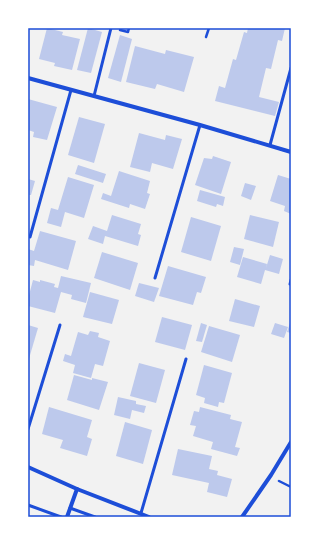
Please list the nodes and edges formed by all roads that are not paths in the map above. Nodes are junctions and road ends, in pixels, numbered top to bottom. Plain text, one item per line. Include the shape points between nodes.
1 (112, 28) edge
2 (291, 68) edge
3 (28, 78) edge
4 (71, 90) junction
5 (94, 96) junction
6 (200, 125) junction
7 (270, 146) junction
8 (291, 152) edge
9 (30, 237) dead end
10 (155, 278) dead end
11 (60, 325) dead end
12 (186, 359) dead end
13 (28, 429) edge
14 (291, 442) edge
15 (28, 466) edge
16 (77, 489) junction
17 (28, 506) edge
18 (70, 508) junction
19 (141, 513) junction
20 (61, 517) edge
21 (67, 517) edge
22 (95, 517) edge
23 (149, 517) edge
24 (242, 517) edge

1 - 5 lane
2 - 7 lane
3 - 4 street
4 - 5 street
4 - 9 lane
5 - 6 street
6 - 7 street
6 - 10 lane
7 - 8 street
11 - 13 lane
12 - 19 lane
14 - 24 street
15 - 16 street
16 - 18 street
16 - 19 street
17 - 20 lane
18 - 21 street
18 - 22 lane
19 - 23 street

